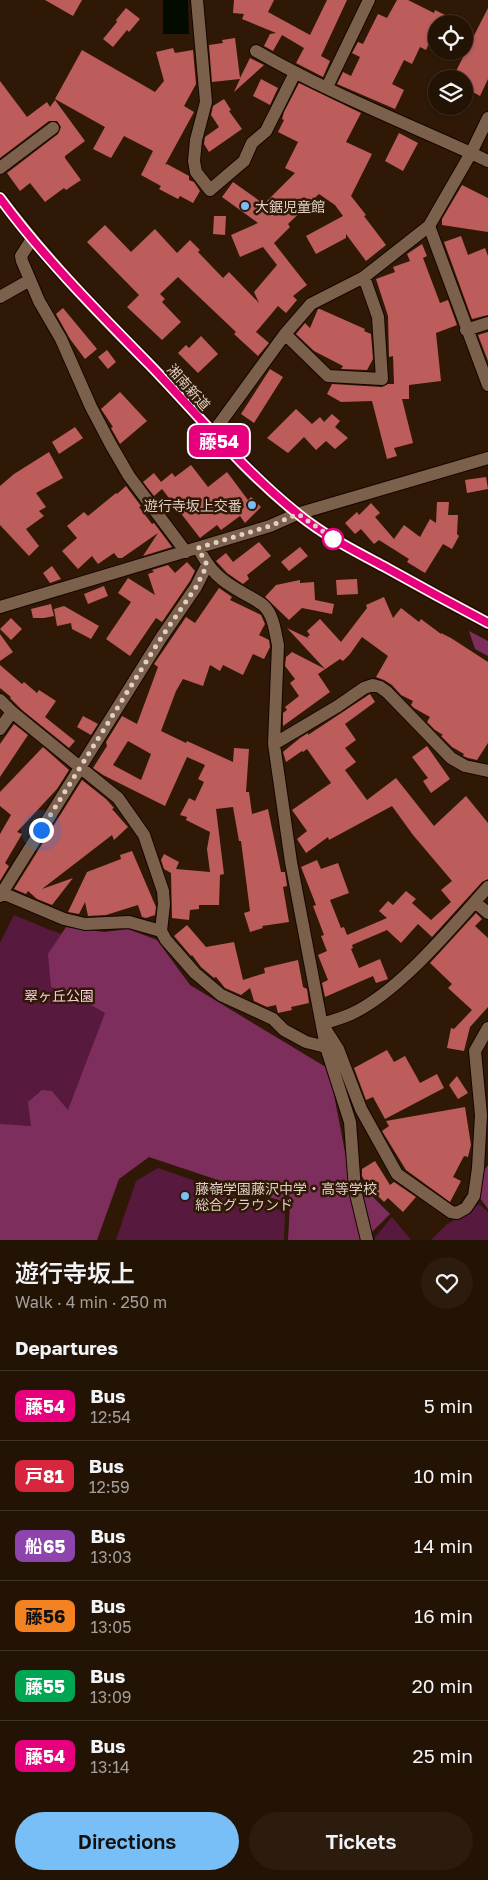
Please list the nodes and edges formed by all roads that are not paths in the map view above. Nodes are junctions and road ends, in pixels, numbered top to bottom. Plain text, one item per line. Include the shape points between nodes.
1 (197, 0) edge
2 (369, 0) edge
3 (256, 51) dead end
4 (295, 73) junction
5 (328, 87) junction
6 (488, 118) edge
7 (53, 128) dead end
8 (471, 153) junction
9 (488, 161) edge
10 (0, 168) edge
11 (0, 198) edge
12 (429, 226) junction
13 (32, 239) junction
14 (364, 276) junction
15 (30, 280) junction
16 (0, 297) edge
17 (488, 323) edge
18 (466, 330) junction
19 (285, 334) junction
20 (488, 385) edge
21 (212, 434) junction
22 (488, 458) edge
23 (298, 514) junction
24 (192, 550) junction
25 (207, 565) junction
26 (0, 607) edge
27 (488, 623) edge
28 (0, 700) edge
29 (12, 712) junction
30 (0, 729) edge
31 (274, 744) junction
32 (81, 767) junction
33 (488, 772) edge
34 (488, 887) edge
35 (1, 894) edge
36 (475, 902) junction
37 (488, 913) edge
38 (162, 931) junction
39 (322, 1024) junction
40 (488, 1028) edge
41 (326, 1047) junction
42 (367, 1240) edge

1 - 4 street via 206,102 194,160 196,172 210,190 244,161 252,143 266,131
2 - 5 street
3 - 4 street
4 - 5 street
5 - 8 street
6 - 8 street
7 - 10 street
8 - 9 street
8 - 12 street
11 - 13 main road, 湘南新道
12 - 14 street
12 - 18 street
13 - 15 street via 21,256
13 - 21 main road, 湘南新道
14 - 19 street via 311,304
14 - 19 street via 378,317 382,380 328,376
15 - 16 street
15 - 24 street via 91,407 129,476
17 - 18 street
18 - 20 street
19 - 21 street
21 - 23 main road, 湘南新道
22 - 23 street
23 - 24 street
23 - 27 main road, 湘南新道 via 350,549
24 - 25 street
24 - 26 street
25 - 31 street via 228,584 263,606 271,616 278,645
25 - 32 street
28 - 29 street
29 - 30 street
29 - 32 street
31 - 33 street via 373,685 387,692 451,758 465,766
31 - 39 street via 291,862
32 - 35 street
32 - 38 street via 118,798 144,836 163,891
34 - 36 street
35 - 38 street via 85,924 129,922
36 - 37 street
36 - 39 street via 414,966 379,996 352,1014
38 - 41 street via 195,973 221,995 272,1019 306,1042
39 - 40 street via 338,1049 361,1109 397,1174 457,1213 466,1208 474,1196 481,1115 475,1051
39 - 41 street
41 - 42 street via 350,1122 355,1190

